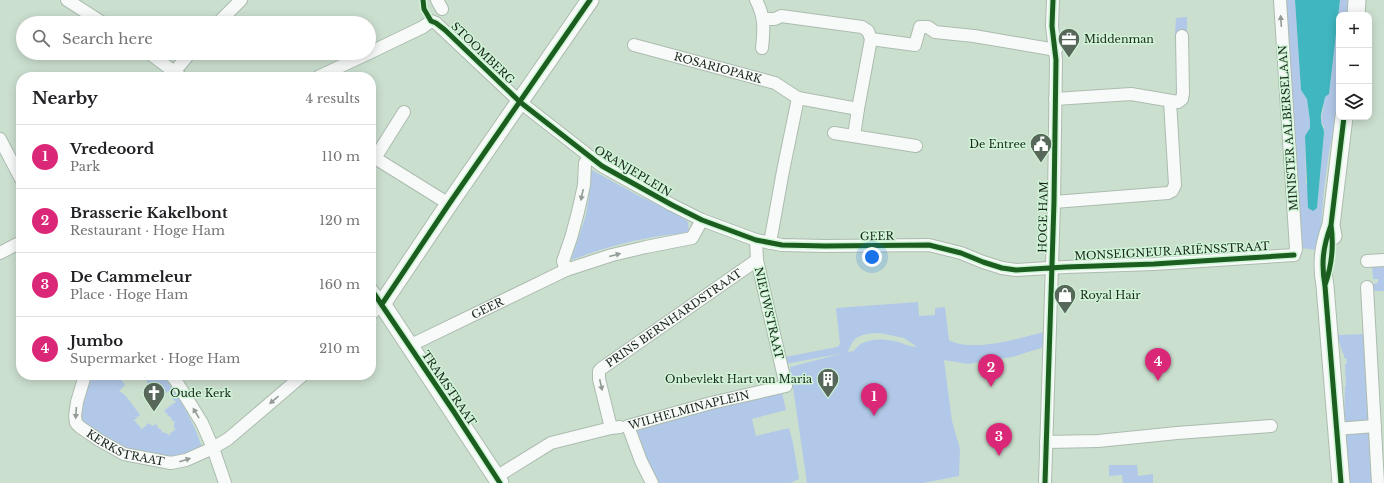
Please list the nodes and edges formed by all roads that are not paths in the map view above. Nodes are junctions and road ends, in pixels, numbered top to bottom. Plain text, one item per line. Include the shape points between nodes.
1 (67, 0) edge
2 (241, 0) edge
3 (590, 0) edge
4 (756, 0) edge
5 (1053, 0) edge
6 (1280, 0) edge
7 (1357, 0) edge
8 (1356, 12) edge
9 (92, 16) edge
10 (225, 16) edge
11 (764, 19) junction
12 (1182, 36) dead end
13 (871, 39) junction
14 (634, 45) dead end
15 (762, 48) dead end
16 (376, 50) edge
17 (1056, 50) junction
18 (159, 60) edge
19 (186, 60) edge
20 (354, 60) edge
21 (175, 72) edge
22 (179, 72) edge
23 (329, 72) edge
24 (798, 98) junction
25 (1055, 99) junction
26 (1170, 100) junction
27 (520, 102) junction
28 (858, 109) junction
29 (404, 112) dead end
30 (1344, 120) edge
31 (834, 133) dead end
32 (854, 136) junction
33 (0, 139) edge
34 (916, 146) dead end
35 (376, 156) edge
36 (589, 157) junction
37 (376, 159) edge
38 (16, 169) edge
39 (1054, 202) junction
40 (449, 204) junction
41 (702, 220) junction
42 (756, 240) junction
43 (770, 243) junction
44 (16, 245) edge
45 (0, 253) edge
46 (1294, 255) joint
47 (757, 260) junction
48 (1384, 260) edge
49 (1367, 261) dead end
50 (1052, 268) junction
51 (566, 270) junction
52 (1367, 287) dead end
53 (376, 309) edge
54 (409, 346) junction
55 (84, 380) edge
56 (176, 380) edge
57 (297, 380) edge
58 (786, 386) joint
59 (628, 426) junction
60 (1271, 426) dead end
61 (1375, 426) junction
62 (612, 428) junction
63 (1336, 429) junction
64 (1046, 442) junction
65 (212, 448) junction
66 (498, 480) edge
67 (225, 483) edge
68 (652, 483) edge
69 (1045, 483) edge
70 (1341, 483) edge
71 (1378, 483) edge

1 - 9 street
2 - 10 street
3 - 27 street
4 - 11 street
5 - 17 street, HOGE HAM via 1052,26
46 -> 6 street, MINISTER AALBERSELAAN via 1296,248
7 - 8 street
11 - 13 street via 781,16 862,26 868,31
11 - 15 street
12 - 26 street via 1182,99 1178,102
13 - 17 street via 915,45 920,27 928,27 935,32
13 - 28 street
14 - 24 street, ROSARIOPARK via 775,83
16 - 27 street, STOOMBERG via 424,27 431,21 445,30
17 - 25 street, HOGE HAM
18 - 21 street
19 - 22 street
20 - 23 street, STOOMBERG
24 - 28 street, ROSARIOPARK
24 - 43 street
25 - 26 street via 1131,94
25 - 39 street, HOGE HAM
26 - 39 street, HOGE HAM via 1175,185 1172,191
27 - 36 street, ORANJEPLEIN
27 - 40 street
28 - 32 street
29 - 35 street
30 - 63 street via 1331,225 1325,241 1322,271
31 - 32 street
32 - 34 street
33 - 38 street
36 - 41 street, ORANJEPLEIN via 644,191
36 -> 51 street, ORANJEPLEIN via 585,163 584,186 578,212 563,261
37 - 40 street
39 - 50 street, HOGE HAM
40 - 53 street
41 - 42 street, GEER
51 -> 41 street via 612,255 690,240
42 - 43 street, GEER
42 - 47 street, NIEUWSTRAAT
43 - 50 street, GEER via 825,246 929,245 1002,268
44 - 45 street
46 - 50 street, MONSEIGNEUR ARIËNSSTRAAT
47 - 58 street, NIEUWSTRAAT
47 -> 62 street, PRINS BERNHARDSTRAAT via 599,371
48 - 49 street
50 - 64 street, HOGE HAM
51 - 54 street, GEER
52 - 61 street
53 - 54 street, TRAMSTRAAT
54 - 66 street, TRAMSTRAAT
55 -> 65 street, KERKSTRAAT via 77,402 76,423 80,428 124,454 171,463 186,460
65 -> 56 street via 202,423
57 -> 65 street via 228,439
58 - 59 street, WILHELMINAPLEIN
59 - 62 street
59 - 68 street, WILHELMINAPLEIN
60 - 64 street via 1098,441
61 - 63 street
61 - 71 street
62 - 66 street via 551,443
63 - 70 street
64 - 69 street, HOGE HAM
65 - 67 street

